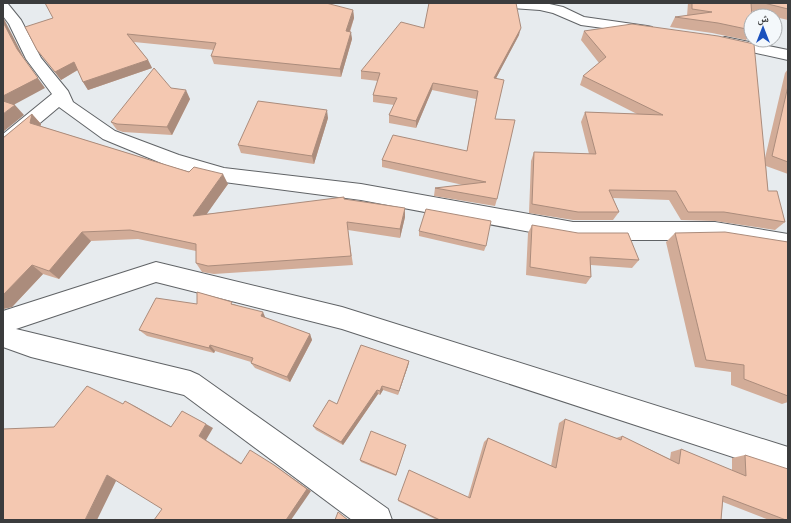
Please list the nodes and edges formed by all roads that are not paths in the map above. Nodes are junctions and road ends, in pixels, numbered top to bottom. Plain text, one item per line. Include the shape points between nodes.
1 (498, 3) edge
2 (3, 7) edge
3 (658, 32) edge
4 (712, 39) edge
5 (788, 55) edge
6 (62, 95) junction
7 (3, 144) edge
8 (788, 243) edge
9 (3, 322) edge
10 (3, 336) edge
11 (788, 461) edge
12 (377, 520) edge

1 - 3 street via 540,6 558,10 581,21
2 - 6 street via 16,23 34,59
4 - 5 street
6 - 7 street
6 - 8 street via 66,105 110,135 173,160 224,175 361,192 573,231 715,231
9 - 11 street via 156,272 342,318
10 - 12 street via 190,384

